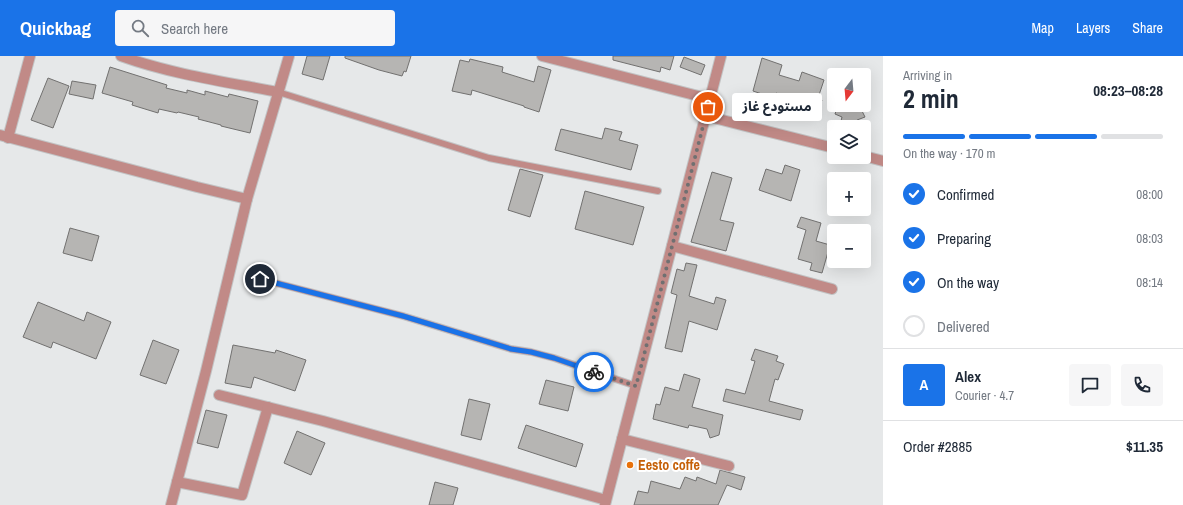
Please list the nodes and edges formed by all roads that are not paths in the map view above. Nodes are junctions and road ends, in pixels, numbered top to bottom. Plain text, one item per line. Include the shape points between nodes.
1 (30, 56) edge
2 (121, 56) edge
3 (289, 56) edge
4 (542, 56) edge
5 (721, 56) edge
6 (278, 92) junction
7 (710, 98) junction
8 (706, 116) junction
9 (4, 136) edge
10 (827, 146) edge
11 (871, 158) edge
12 (883, 161) edge
13 (658, 191) dead end
14 (247, 199) junction
15 (672, 246) junction
16 (260, 279) dead end
17 (832, 289) dead end
18 (636, 386) junction
19 (219, 395) dead end
20 (268, 407) junction
21 (622, 439) junction
22 (729, 466) dead end
23 (177, 482) junction
24 (605, 503) edge
25 (171, 505) edge

1 - 9 street
2 - 6 street via 162,68
3 - 6 street
4 - 7 street
5 - 7 street
6 - 13 lane via 489,158
6 - 14 street
7 - 8 street
8 - 10 street
8 - 15 street
9 - 14 street
11 - 12 street
14 - 23 street
15 - 17 street
15 - 18 street
16 - 18 lane via 403,316 511,349 554,358
18 - 21 street
19 - 20 street
20 - 23 street via 242,494
20 - 24 street
21 - 22 street
21 - 24 street
23 - 25 street

